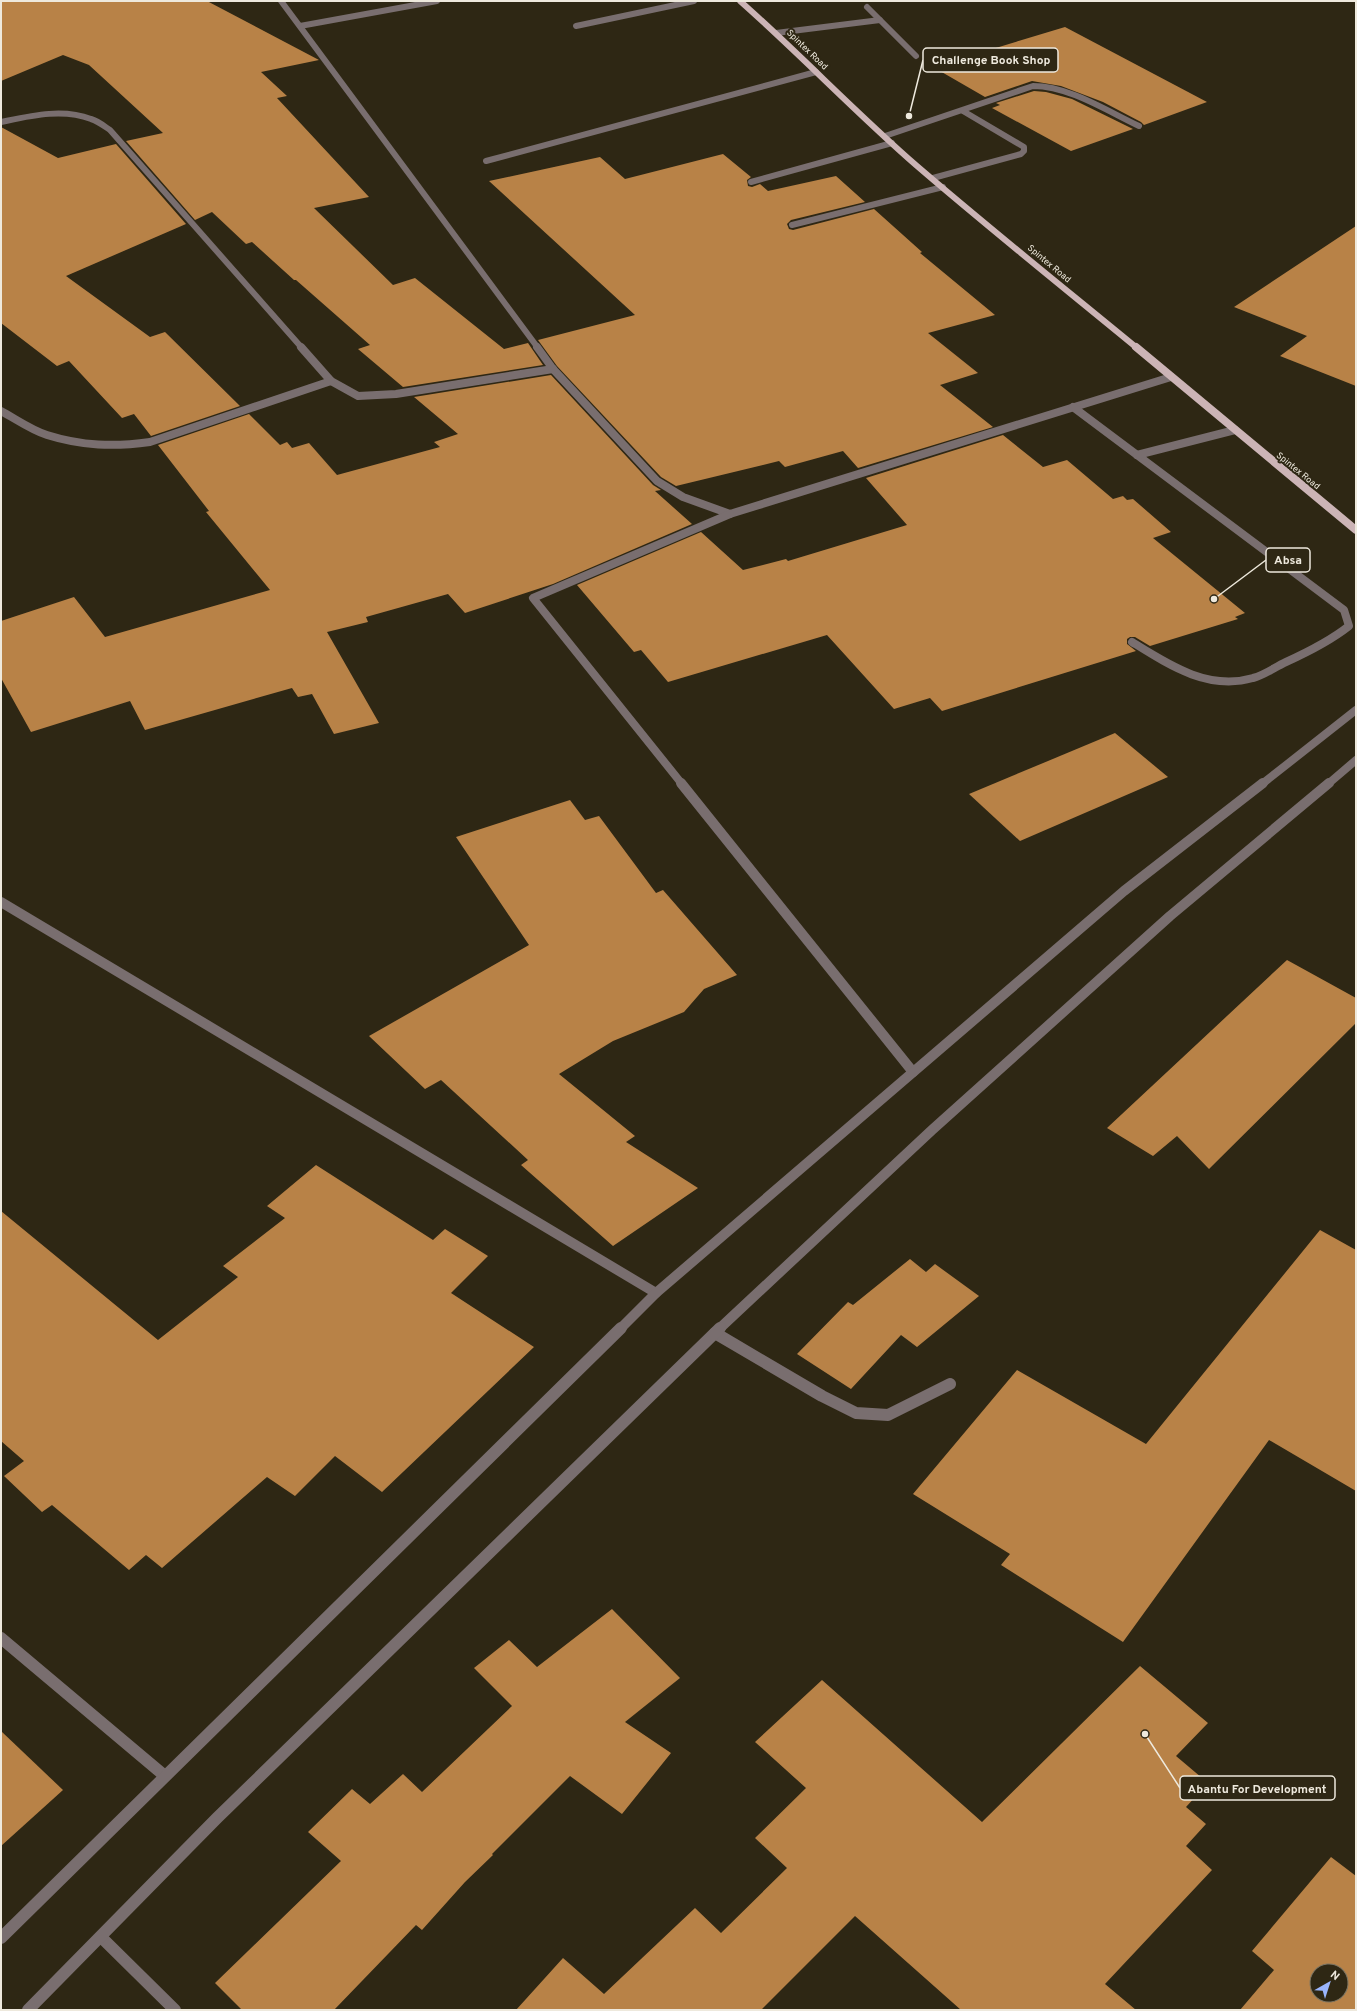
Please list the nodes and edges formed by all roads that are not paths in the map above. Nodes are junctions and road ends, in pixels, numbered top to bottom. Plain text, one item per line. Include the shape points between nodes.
1 (281, 1) edge
2 (437, 1) edge
3 (694, 1) edge
4 (740, 1) edge
5 (422, 2) edge
6 (867, 7) dead end
7 (880, 20) junction
8 (300, 26) junction
9 (576, 26) dead end
10 (776, 33) junction
11 (916, 56) dead end
12 (816, 72) junction
13 (963, 111) junction
14 (1, 122) edge
15 (1139, 126) dead end
16 (884, 136) junction
17 (892, 143) junction
18 (486, 161) dead end
19 (932, 178) junction
20 (751, 182) dead end
21 (943, 187) junction
22 (792, 226) dead end
23 (553, 369) junction
24 (1171, 377) junction
25 (331, 381) junction
26 (1073, 407) junction
27 (1, 411) edge
28 (1235, 430) junction
29 (1137, 455) junction
30 (730, 514) junction
31 (1356, 530) edge
32 (1132, 642) dead end
33 (1356, 710) edge
34 (1356, 760) edge
35 (1, 902) edge
36 (914, 1072) junction
37 (656, 1293) junction
38 (715, 1333) junction
39 (950, 1384) dead end
40 (1, 1638) edge
41 (165, 1776) junction
42 (101, 1937) junction
43 (1, 1938) edge
44 (28, 2010) edge
45 (176, 2010) edge

1 - 8 street
2 - 5 street
3 - 9 street
4 - 10 main road, Spintex Road
5 - 8 street
6 - 7 street
7 - 10 street
7 - 11 street
8 - 23 street
10 - 12 main road, Spintex Road
12 - 16 main road, Spintex Road
12 - 18 street
13 - 15 street via 1033,86 1046,86 1063,90
13 - 16 street
13 - 19 street via 1024,147 1024,151 1021,154
14 - 25 street via 32,116 72,113 90,118 110,130
16 - 17 main road, Spintex Road
17 - 19 main road, Spintex Road
17 - 20 street
19 - 21 main road, Spintex Road
21 - 22 street
21 - 24 main road, Spintex Road
23 - 25 street via 396,394 358,396
23 - 30 street via 657,481 668,490 697,504
24 - 26 street
24 - 28 main road, Spintex Road
25 - 27 street via 150,442 118,446 88,445 46,435
26 - 29 street
26 - 30 street
28 - 29 street
28 - 31 main road, Spintex Road
29 - 32 street via 1344,610 1349,626 1332,640 1253,678 1228,682 1202,679 1180,672
30 - 36 street via 533,598
33 - 36 street via 1124,891
34 - 38 street via 1147,937 932,1130
35 - 37 street
36 - 37 street
37 - 41 street
38 - 39 street via 856,1413 888,1415
38 - 42 street via 217,1818
40 - 41 street
41 - 43 street
42 - 44 street
42 - 45 street

